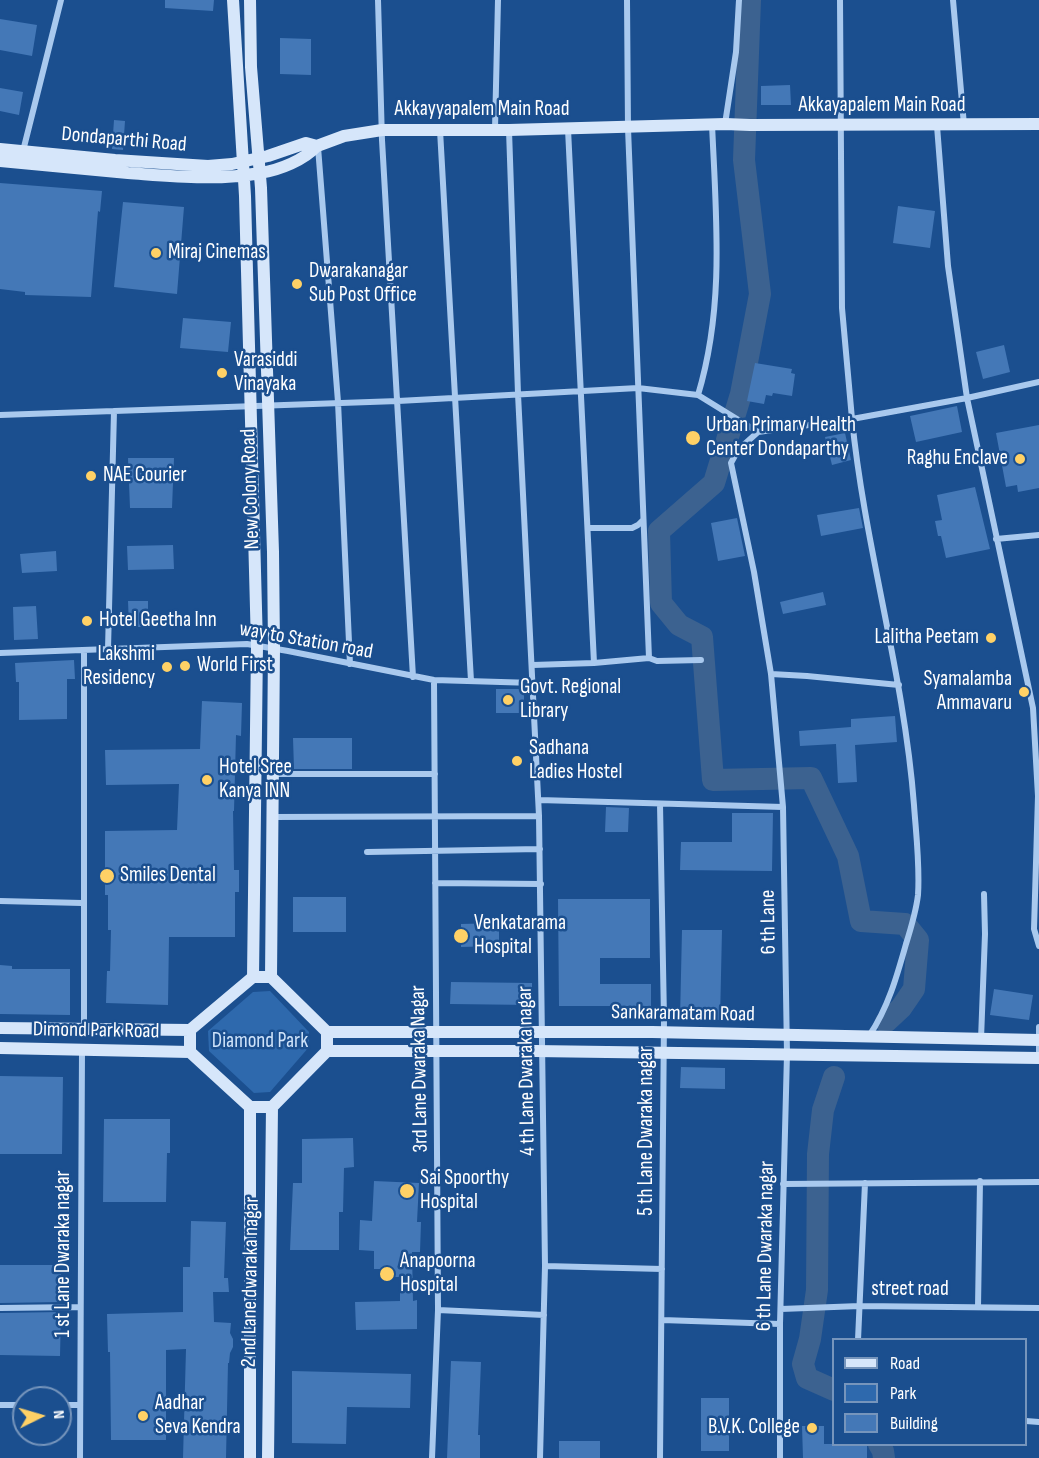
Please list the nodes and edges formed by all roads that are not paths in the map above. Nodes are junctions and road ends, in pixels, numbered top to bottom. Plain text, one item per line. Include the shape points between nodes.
1 (61, 0) edge
2 (233, 0) edge
3 (250, 0) edge
4 (378, 0) edge
5 (498, 0) edge
6 (627, 0) edge
7 (739, 0) edge
8 (840, 0) edge
9 (953, 0) edge
10 (723, 124) junction
11 (1039, 124) edge
12 (842, 125) junction
13 (937, 126) junction
14 (964, 126) junction
15 (628, 128) junction
16 (440, 129) junction
17 (495, 129) junction
18 (568, 129) junction
19 (382, 130) junction
20 (509, 130) junction
21 (317, 146) junction
22 (0, 149) edge
23 (24, 150) junction
24 (258, 158) junction
25 (0, 161) edge
26 (244, 161) junction
27 (20, 163) junction
28 (259, 174) junction
29 (244, 175) junction
30 (1039, 382) edge
31 (638, 388) junction
32 (580, 390) junction
33 (518, 394) junction
34 (698, 395) junction
35 (456, 397) junction
36 (967, 398) junction
37 (398, 401) junction
38 (338, 402) junction
39 (268, 404) junction
40 (250, 405) junction
41 (114, 411) junction
42 (0, 415) edge
43 (852, 419) junction
44 (758, 432) junction
45 (642, 520) junction
46 (588, 528) junction
47 (1039, 535) edge
48 (996, 539) junction
49 (257, 646) junction
50 (274, 648) junction
51 (108, 649) junction
52 (84, 651) junction
53 (0, 653) edge
54 (649, 658) junction
55 (701, 660) dead end
56 (594, 663) junction
57 (350, 664) junction
58 (533, 665) junction
59 (771, 674) junction
60 (413, 677) junction
61 (434, 680) junction
62 (471, 681) junction
63 (534, 683) junction
64 (899, 685) junction
65 (1036, 708) edge
66 (273, 774) junction
67 (435, 774) junction
68 (1038, 796) edge
69 (539, 800) junction
70 (660, 804) junction
71 (783, 807) junction
72 (435, 815) junction
73 (539, 816) junction
74 (273, 817) junction
75 (540, 849) junction
76 (435, 850) junction
77 (368, 852) dead end
78 (435, 883) junction
79 (541, 884) junction
80 (984, 894) dead end
81 (0, 901) edge
82 (82, 903) junction
83 (1039, 946) edge
84 (253, 977) junction
85 (271, 977) junction
86 (1039, 1027) edge
87 (0, 1028) edge
88 (84, 1028) junction
89 (190, 1030) junction
90 (436, 1031) junction
91 (327, 1032) junction
92 (543, 1032) junction
93 (664, 1032) junction
94 (787, 1036) junction
95 (868, 1036) junction
96 (981, 1039) junction
97 (1039, 1040) edge
98 (0, 1048) edge
99 (82, 1049) junction
100 (436, 1051) junction
101 (543, 1051) junction
102 (190, 1052) junction
103 (327, 1052) junction
104 (664, 1053) junction
105 (787, 1054) junction
106 (1039, 1056) edge
107 (250, 1107) junction
108 (272, 1107) junction
109 (980, 1181) junction
110 (1039, 1182) edge
111 (865, 1183) junction
112 (783, 1184) junction
113 (545, 1266) junction
114 (663, 1269) junction
115 (860, 1306) junction
116 (80, 1307) junction
117 (978, 1307) junction
118 (0, 1308) edge
119 (1039, 1308) edge
120 (781, 1309) junction
121 (438, 1310) junction
122 (544, 1314) junction
123 (662, 1320) junction
124 (780, 1324) junction
125 (858, 1338) edge
126 (72, 1405) edge
127 (80, 1405) junction
128 (80, 1458) edge
129 (250, 1458) edge
130 (268, 1458) edge
131 (432, 1458) edge
132 (540, 1458) edge
133 (660, 1458) edge
134 (780, 1458) edge

1 - 23 street
2 - 26 main road, New Colony Road
3 - 24 main road, New Colony Road
4 - 19 street
5 - 17 street
6 - 15 street
7 - 10 street via 736,52
8 - 12 street
9 - 14 street
10 - 12 main road, Akkayapalem Main Road
10 - 15 main road, Akkayyapalem Main Road
10 - 34 street via 711,347
11 - 14 main road, Akkayapalem Main Road
12 - 13 main road, Akkayapalem Main Road
12 - 43 street via 842,308
13 - 14 main road, Akkayapalem Main Road
13 - 36 street via 948,266
15 - 18 main road, Akkayyapalem Main Road
15 - 31 street
16 - 17 main road, Akkayyapalem Main Road
16 - 19 main road, Akkayyapalem Main Road
16 - 35 street
17 - 20 main road, Akkayyapalem Main Road
18 - 20 main road, Akkayyapalem Main Road
18 - 32 street
19 - 21 main road, Akkayyapalem Main Road via 344,136
19 - 37 street
20 - 33 street, 4 th Lane Dwaraka nagar
21 - 24 main road, Akkayyapalem Main Road via 306,143
21 - 28 main road via 310,154
21 - 38 street
22 - 23 main road, Dondaparthi Road
23 - 26 main road, Dondaparthi Road via 192,165
23 - 27 street
24 - 26 main road, Akkayyapalem Main Road
24 - 28 main road, New Colony Road
25 - 27 main road
26 - 29 main road, New Colony Road
27 - 29 main road via 172,176
28 - 29 main road
28 - 39 main road, New Colony Road
29 - 40 main road, New Colony Road
30 - 36 street
31 - 32 street
31 - 34 street
31 - 45 street
32 - 33 street
32 - 46 street
33 - 35 street
33 - 58 street, 4 th Lane Dwaraka nagar
34 - 44 street
35 - 37 street
35 - 62 street
36 - 43 street
36 - 48 street
37 - 38 street
37 - 60 street
38 - 39 street
38 - 57 street
39 - 40 street
39 - 50 main road, New Colony Road
40 - 41 street
40 - 49 main road, New Colony Road
41 - 42 street
41 - 51 street
43 - 44 street
43 - 64 street
44 - 59 street, 6 th Lane via 738,450 731,464
45 - 46 street via 632,528
45 - 54 street
46 - 56 street
47 - 48 street
48 - 65 street
49 - 50 street, way to Station road
49 - 51 street, way to Station road
49 - 84 main road, New Colony Road
50 - 57 street, way to Station road
50 - 66 main road, New Colony Road
51 - 52 street, way to Station road
52 - 53 street, way to Station road
52 - 82 street
54 - 55 street
54 - 56 street
56 - 58 street
57 - 60 street, way to Station road
58 - 63 street, 4 th Lane Dwaraka nagar
59 - 64 street
59 - 71 street, 6 th Lane
60 - 61 street, way to Station road
61 - 62 street, way to Station road
61 - 67 street, 3rd Lane Dwaraka Nagar
62 - 63 street, way to Station road
63 - 69 street, 4 th Lane Dwaraka nagar
64 - 95 street via 910,753 918,895 914,920 887,1002
65 - 68 street
66 - 67 street
66 - 74 main road, New Colony Road
67 - 72 street, 3rd Lane Dwaraka Nagar
68 - 83 street via 1034,929
69 - 70 street
69 - 73 street, 4 th Lane Dwaraka nagar
70 - 71 street
70 - 93 street, 5 th Lane Dwaraka nagar
71 - 94 street, 6 th Lane
72 - 73 street
72 - 74 street
72 - 76 street, 3rd Lane Dwaraka Nagar
73 - 75 street, 4 th Lane Dwaraka nagar
74 - 85 main road, New Colony Road
75 - 76 street
75 - 79 street, 4 th Lane Dwaraka nagar
76 - 77 street
76 - 78 street, 3rd Lane Dwaraka Nagar
78 - 79 street
78 - 90 street, 3rd Lane Dwaraka Nagar
79 - 92 street, 4 th Lane Dwaraka nagar
80 - 96 street
81 - 82 street
82 - 88 street
84 - 85 main road
84 - 89 main road, Dimond Park Road
85 - 91 main road
86 - 97 street
87 - 88 main road, Dimond Park Road
88 - 89 main road, Dimond Park Road
89 - 102 main road, Dimond Park Road
90 - 91 main road, Sankaramatam Road
90 - 92 main road, Sankaramatam Road
90 - 100 street, 3rd Lane Dwaraka Nagar
91 - 103 main road
92 - 93 main road, Sankaramatam Road
92 - 101 street, 4 th Lane Dwaraka nagar
93 - 94 main road, Sankaramatam Road
93 - 104 street, 5 th Lane Dwaraka nagar
94 - 95 main road, Sankaramatam Road
94 - 105 street, 6 th Lane Dwaraka nagar
95 - 96 main road, Sankaramatam Road
96 - 97 main road, Sankaramatam Road
97 - 106 street
98 - 99 main road, Dimond Park Road
99 - 102 main road, Dimond Park Road
99 - 116 street, 1 st Lane Dwaraka nagar
100 - 101 main road, Sankaramatam Road
100 - 103 main road, Sankaramatam Road
100 - 121 street, 3rd Lane Dwaraka Nagar
101 - 104 main road, Sankaramatam Road
101 - 113 street, 4 th Lane Dwaraka nagar
102 - 107 main road
103 - 108 main road
104 - 105 main road, Sankaramatam Road
104 - 114 street, 5 th Lane Dwaraka nagar
105 - 106 main road, Sankaramatam Road
105 - 112 street, 6 th Lane Dwaraka nagar
107 - 108 main road
107 - 129 main road, 2 nd Lane dwaraka nagar
108 - 130 main road, 2 nd Lane dwaraka nagar
109 - 110 street
109 - 111 street
109 - 117 street
111 - 112 street
111 - 115 street
112 - 120 street, 6 th Lane Dwaraka nagar
113 - 114 street
113 - 122 street, 4 th Lane Dwaraka nagar
114 - 123 street, 5 th Lane Dwaraka nagar
115 - 117 street, street road
115 - 120 street, street road
115 - 125 street
116 - 118 street
116 - 127 street, 1 st Lane Dwaraka nagar
117 - 119 street, street road
120 - 124 street, 6 th Lane Dwaraka nagar
121 - 122 street
121 - 131 street, 3rd Lane Dwaraka Nagar
122 - 132 street, 4 th Lane Dwaraka nagar
123 - 124 street
123 - 133 street, 5 th Lane Dwaraka nagar
124 - 134 street, 6 th Lane Dwaraka nagar
126 - 127 street
127 - 128 street, 1 st Lane Dwaraka nagar

